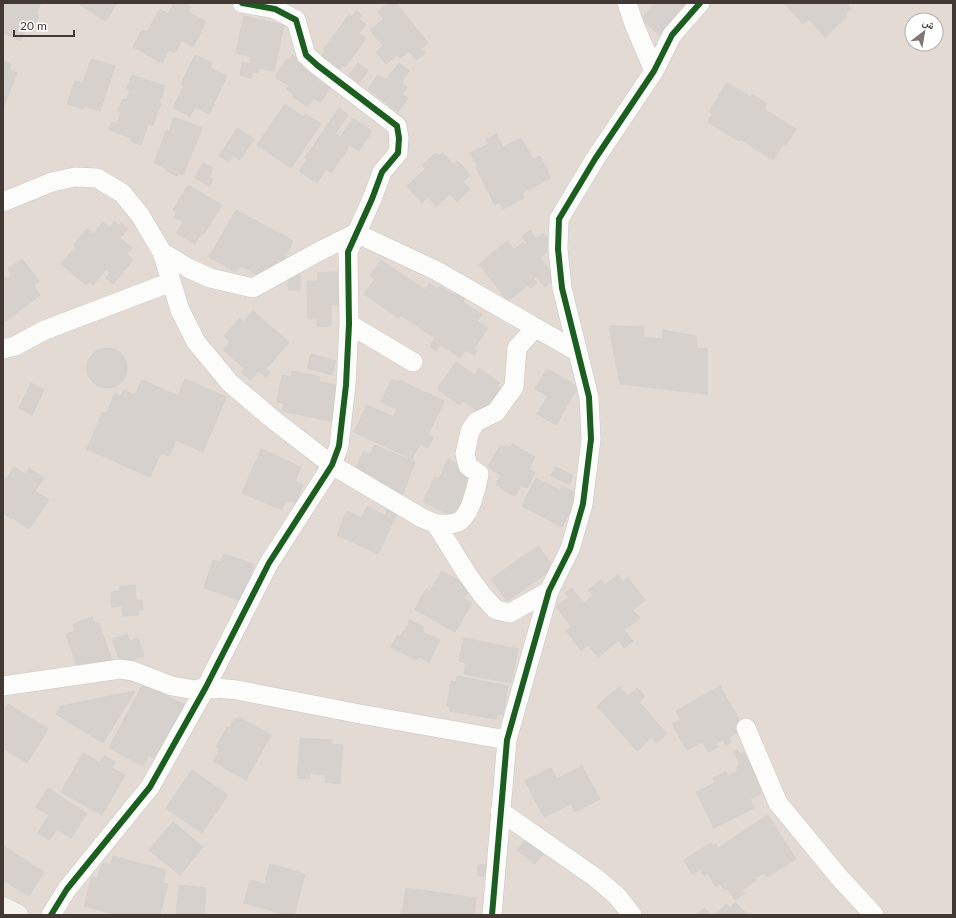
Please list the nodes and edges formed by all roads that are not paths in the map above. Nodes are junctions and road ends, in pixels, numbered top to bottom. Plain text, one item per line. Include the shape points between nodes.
1 (242, 3) edge
2 (627, 3) edge
3 (700, 3) edge
4 (654, 71) junction
5 (3, 202) edge
6 (356, 233) junction
7 (162, 252) junction
8 (171, 282) junction
9 (349, 324) junction
10 (535, 328) junction
11 (3, 349) edge
12 (578, 352) junction
13 (413, 362) dead end
14 (332, 465) junction
15 (436, 524) junction
16 (549, 591) junction
17 (3, 686) edge
18 (206, 687) junction
19 (746, 728) dead end
20 (507, 740) junction
21 (500, 811) junction
22 (3, 908) edge
23 (17, 915) edge
24 (51, 915) edge
25 (492, 915) edge
26 (632, 915) edge
27 (874, 915) edge

1 - 6 street via 275,9 296,20 306,55 397,126 398,152 382,172
2 - 4 street
3 - 4 street via 672,35
4 - 12 street via 595,159 559,219 558,249 562,288
5 - 7 street via 52,182 75,177 98,178 122,193 140,215
6 - 7 street via 253,288 210,278
6 - 9 street via 348,252
6 - 10 street via 437,271
7 - 8 street
8 - 11 street via 45,330 19,344
8 - 14 street via 180,310 196,342 230,383
9 - 13 street
9 - 14 street via 339,446
10 - 12 street
10 - 15 street via 517,348 514,387 496,412 476,422 470,431 464,454 468,466 479,474 469,509 460,521
12 - 16 street via 589,397 591,439 583,504 570,549
14 - 15 street
14 - 18 street via 269,563
15 - 16 street via 467,574 496,610 510,613
16 - 20 street
17 - 18 street via 120,669 133,671 172,686 195,690
18 - 20 street via 237,690
18 - 24 street via 150,786 67,889
19 - 27 street via 778,803
20 - 21 street
21 - 25 street
21 - 26 street via 596,878 617,896
22 - 23 main road

